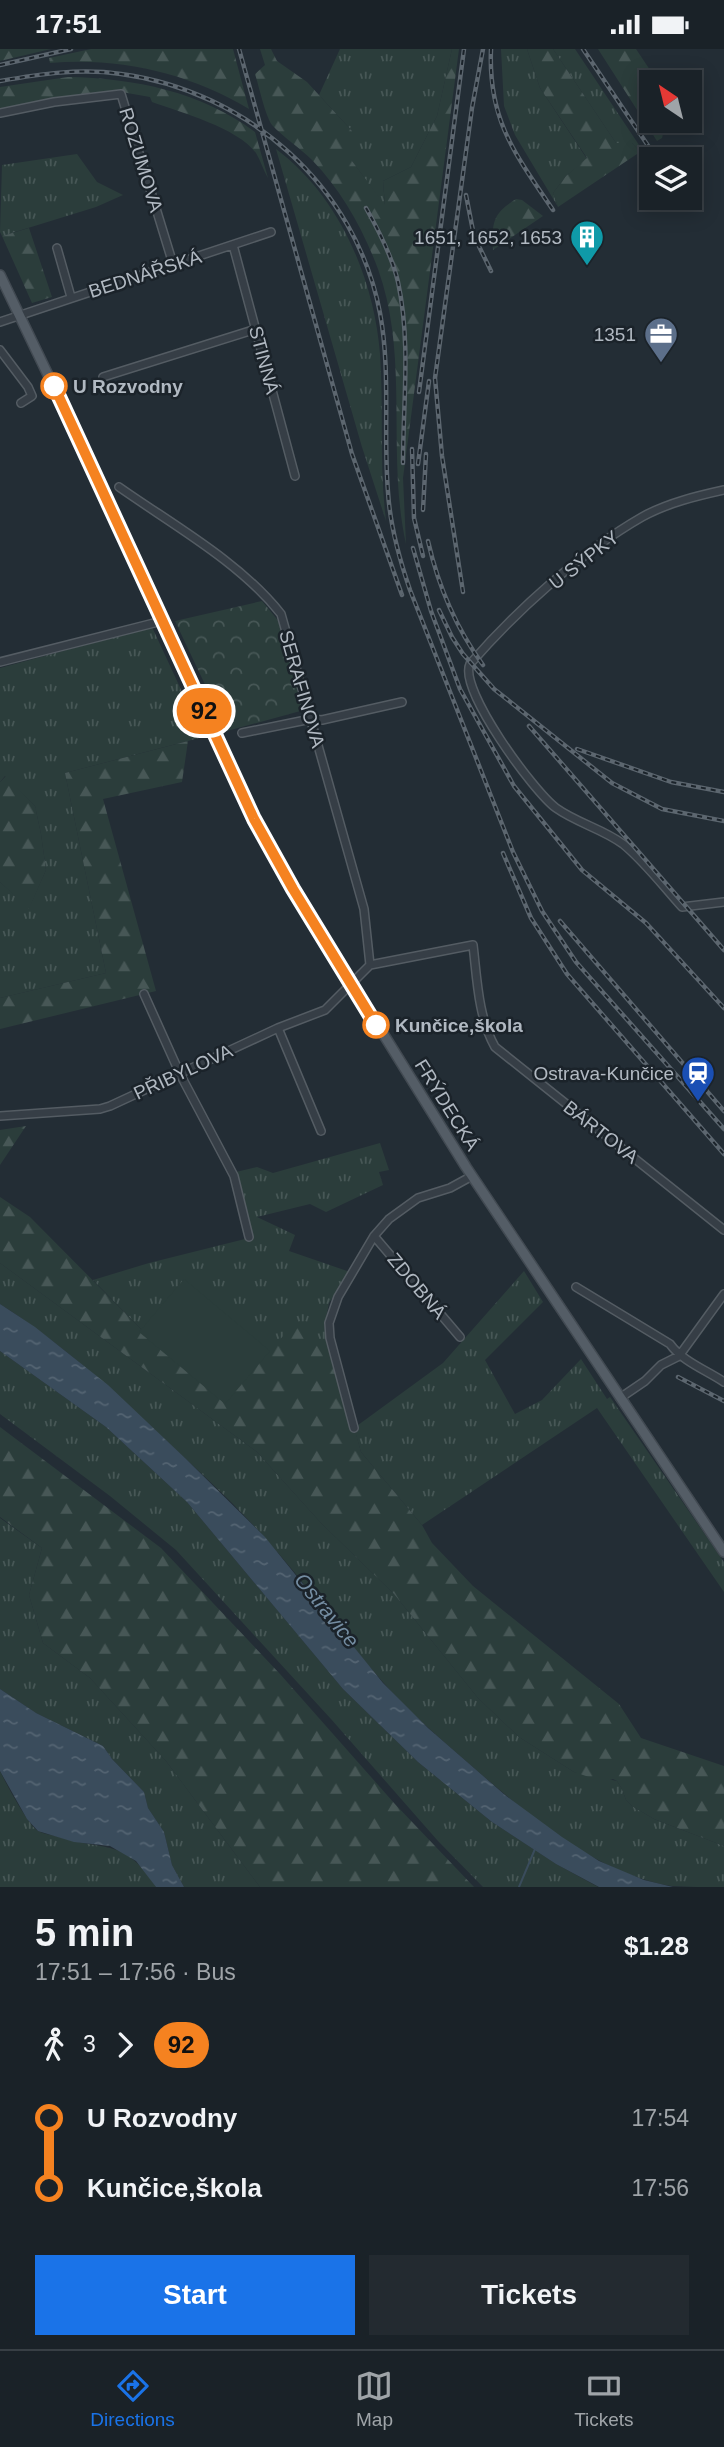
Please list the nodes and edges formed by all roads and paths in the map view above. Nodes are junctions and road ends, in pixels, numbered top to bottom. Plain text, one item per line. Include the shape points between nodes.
1 (0, 113) edge
2 (271, 232) dead end
3 (233, 245) junction
4 (57, 248) dead end
5 (173, 264) junction
6 (0, 275) edge
7 (71, 297) junction
8 (19, 315) junction
9 (0, 322) edge
10 (256, 329) junction
11 (0, 350) edge
12 (103, 377) dead end
13 (21, 403) dead end
14 (295, 475) dead end
15 (119, 487) dead end
16 (724, 490) edge
17 (162, 621) junction
18 (0, 662) edge
19 (402, 702) dead end
20 (311, 719) junction
21 (242, 733) dead end
22 (724, 902) edge
23 (370, 965) junction
24 (351, 984) junction
25 (144, 993) dead end
26 (278, 1028) junction
27 (180, 1074) junction
28 (0, 1116) edge
29 (321, 1131) dead end
30 (472, 1176) junction
31 (724, 1230) edge
32 (374, 1235) junction
33 (249, 1237) dead end
34 (576, 1287) dead end
35 (724, 1294) edge
36 (460, 1337) dead end
37 (679, 1356) junction
38 (724, 1382) edge
39 (620, 1398) junction
40 (354, 1428) dead end
41 (724, 1552) edge

1 - 5 street, ROZUMOVA via 121,94
2 - 3 street, BEDNÁŘSKÁ
3 - 5 street, BEDNÁŘSKÁ
3 - 10 street, STINNÁ
4 - 7 street
5 - 7 street, BEDNÁŘSKÁ
6 - 8 main road, FRÝDECKÁ
7 - 8 street, BEDNÁŘSKÁ
8 - 9 street, BEDNÁŘSKÁ
8 - 17 main road, FRÝDECKÁ
10 - 12 street
10 - 14 street, STINNÁ
11 - 13 street via 32,396
15 - 20 street, SERAFINOVA via 266,594 281,614
16 - 22 street, U SÝPKY via 643,516 593,549 512,618 468,668 472,688 492,726 546,799 578,822 621,843 682,907
17 - 18 street
17 - 24 main road, FRÝDECKÁ via 254,819
19 - 20 street
20 - 21 street
20 - 23 street, SERAFINOVA via 364,909
23 - 24 street, PŘIBYLOVA
23 - 31 street, BÁRTOVA via 472,945 479,996 495,1047
24 - 26 street, PŘIBYLOVA via 325,1010
24 - 30 main road, FRÝDECKÁ
25 - 27 street
26 - 27 street, PŘIBYLOVA
26 - 29 street
27 - 28 street, PŘIBYLOVA via 100,1109
27 - 33 street via 234,1176
30 - 32 street via 418,1198
30 - 39 main road, FRÝDECKÁ
32 - 36 street, ZDOBNÁ
32 - 40 street via 338,1297 329,1323
34 - 37 street via 670,1344
35 - 37 street
37 - 38 street
37 - 39 street
39 - 41 main road, FRÝDECKÁ

